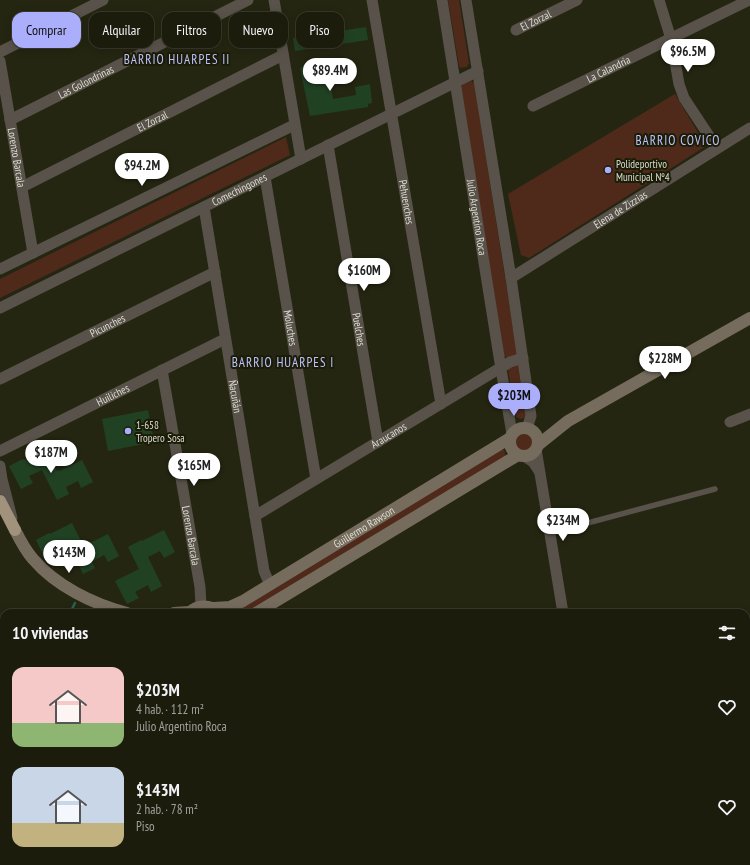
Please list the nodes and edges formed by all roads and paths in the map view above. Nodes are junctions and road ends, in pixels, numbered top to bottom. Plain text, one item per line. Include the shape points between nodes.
1 (103, 0) edge
2 (248, 0) edge
3 (274, 0) edge
4 (372, 0) edge
5 (442, 0) edge
6 (466, 0) edge
7 (577, 0) edge
8 (659, 0) edge
9 (749, 0) edge
10 (516, 30) dead end
11 (671, 39) junction
12 (0, 52) edge
13 (283, 56) junction
14 (0, 61) edge
15 (478, 71) junction
16 (455, 82) junction
17 (533, 106) dead end
18 (391, 114) junction
19 (10, 120) junction
20 (294, 124) junction
21 (750, 128) edge
22 (328, 145) junction
23 (716, 148) junction
24 (301, 159) junction
25 (265, 177) junction
26 (22, 188) junction
27 (204, 207) junction
28 (33, 253) junction
29 (0, 269) edge
30 (215, 272) junction
31 (511, 278) junction
32 (0, 308) edge
33 (750, 318) edge
34 (226, 338) junction
35 (523, 358) junction
36 (501, 369) junction
37 (162, 370) junction
38 (0, 379) edge
39 (441, 404) junction
40 (750, 414) edge
41 (730, 422) dead end
42 (511, 436) junction
43 (534, 439) junction
44 (378, 442) junction
45 (0, 451) edge
46 (521, 455) junction
47 (0, 466) edge
48 (541, 475) junction
49 (316, 479) junction
50 (715, 489) dead end
51 (0, 501) edge
52 (255, 516) junction
53 (15, 530) junction
54 (550, 533) junction
55 (270, 585) junction
56 (201, 606) junction
57 (116, 609) edge
58 (195, 609) edge
59 (211, 609) edge
60 (222, 609) edge
61 (263, 609) edge
62 (562, 609) edge

1 - 12 street
2 - 19 street, Las Golondrinas
3 - 13 street
4 - 18 street, Pehuenches
5 - 16 street, Julio Argentino Roca
6 - 15 street
7 - 10 street, El Zorzal
8 - 11 street
9 - 11 street, La Calandria
11 - 17 street, La Calandria
11 - 23 street via 684,98
13 - 20 street
13 - 26 street, El Zorzal
14 - 19 street, Lorenzo Barcala
15 - 16 street, Comechingones
15 - 31 street
16 - 18 street, Comechingones
16 - 36 street, Julio Argentino Roca
18 - 22 street, Comechingones
18 - 39 street, Pehuenches
19 - 26 street, Lorenzo Barcala
20 - 24 street
20 - 28 street
21 - 23 street, Elena de Zizzias
22 - 24 street, Comechingones
22 - 44 street, Puelches
23 - 31 street, Elena de Zizzias
24 - 25 street, Comechingones
25 - 27 street, Comechingones
25 - 49 street, Moluches
26 - 28 street, Lorenzo Barcala
27 - 30 street, Ñacuñán
27 - 32 street, Comechingones
28 - 29 street
30 - 34 street, Ñacuñán
30 - 38 street, Picunches
31 - 35 street
33 - 43 main road
34 - 37 street, Huiliches
34 - 52 street, Ñacuñán
35 - 36 street, Araucanos via 510,362
35 - 43 street
36 - 39 street, Araucanos
36 - 42 street, Julio Argentino Roca
37 - 45 street, Huiliches
37 - 56 street, Lorenzo Barcala via 200,587
39 - 44 street, Araucanos
40 - 41 street
42 - 43 main road via 519,428
42 - 46 main road via 512,450
42 - 55 main road, Guillermo Rawson
43 - 46 main road via 531,454
43 - 48 street
44 - 49 street, Araucanos
46 - 48 street via 533,462
46 - 61 main road, Guillermo Rawson
47 - 53 street
48 - 54 street
49 - 52 street, Araucanos
50 - 54 lane
51 - 53 highway
52 - 55 street, Ñacuñán via 264,571
53 - 57 main road via 32,558 45,571 78,593
54 - 62 street
55 - 60 main road, Guillermo Rawson via 238,604
56 - 58 main road
56 - 59 main road, Guillermo Rawson

